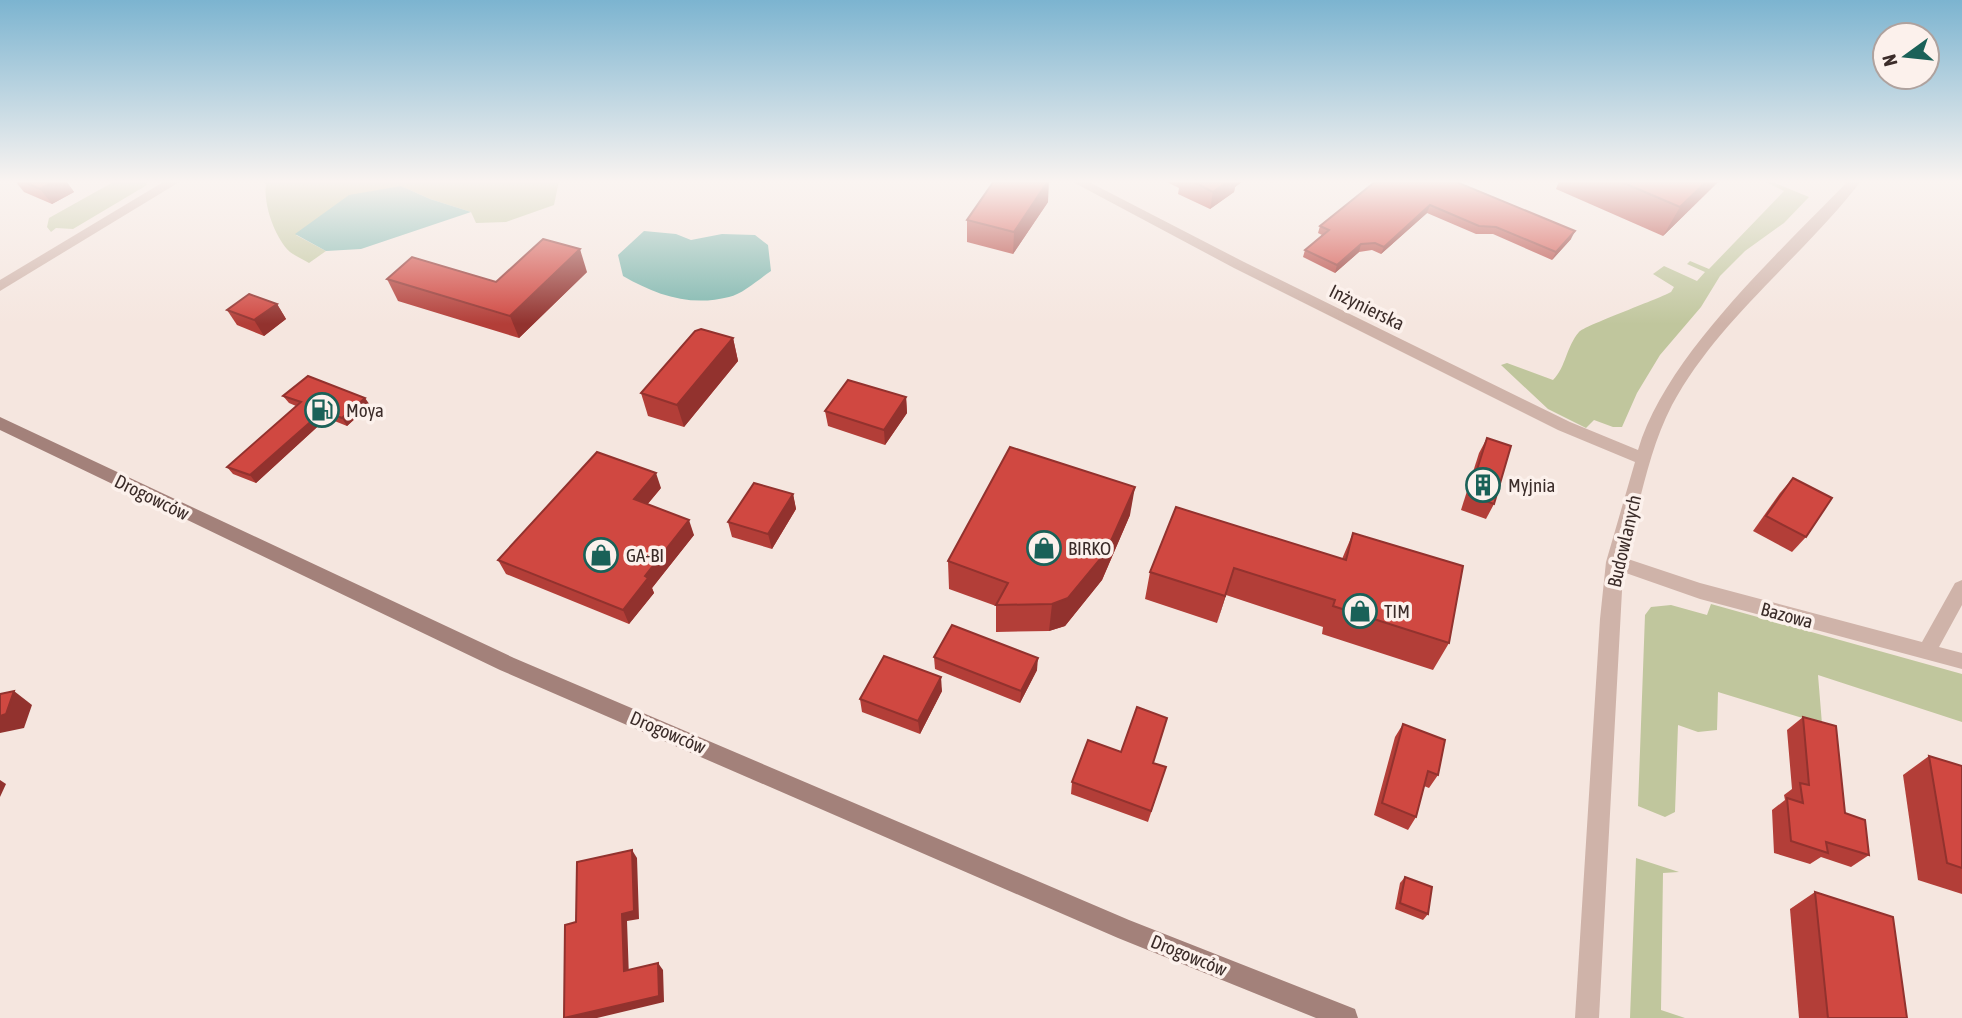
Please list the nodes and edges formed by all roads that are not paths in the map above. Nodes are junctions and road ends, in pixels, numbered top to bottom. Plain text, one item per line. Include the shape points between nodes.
1 (96, 229) edge
2 (1169, 229) edge
3 (1812, 229) edge
4 (0, 286) edge
5 (0, 423) edge
6 (1643, 459) junction
7 (1615, 562) junction
8 (1962, 588) edge
9 (1927, 651) junction
10 (1962, 661) edge
11 (1346, 1018) edge
12 (1587, 1018) edge

1 - 4 street
2 - 6 street, Inżynierska via 1564,426
3 - 6 street, Budowlanych via 1696,356 1665,404
5 - 11 main road, Drogowców via 507,664 1126,930
6 - 7 street, Budowlanych
7 - 9 street, Bazowa via 1700,591
7 - 12 street, Budowlanych
8 - 9 street
9 - 10 street, Bazowa

